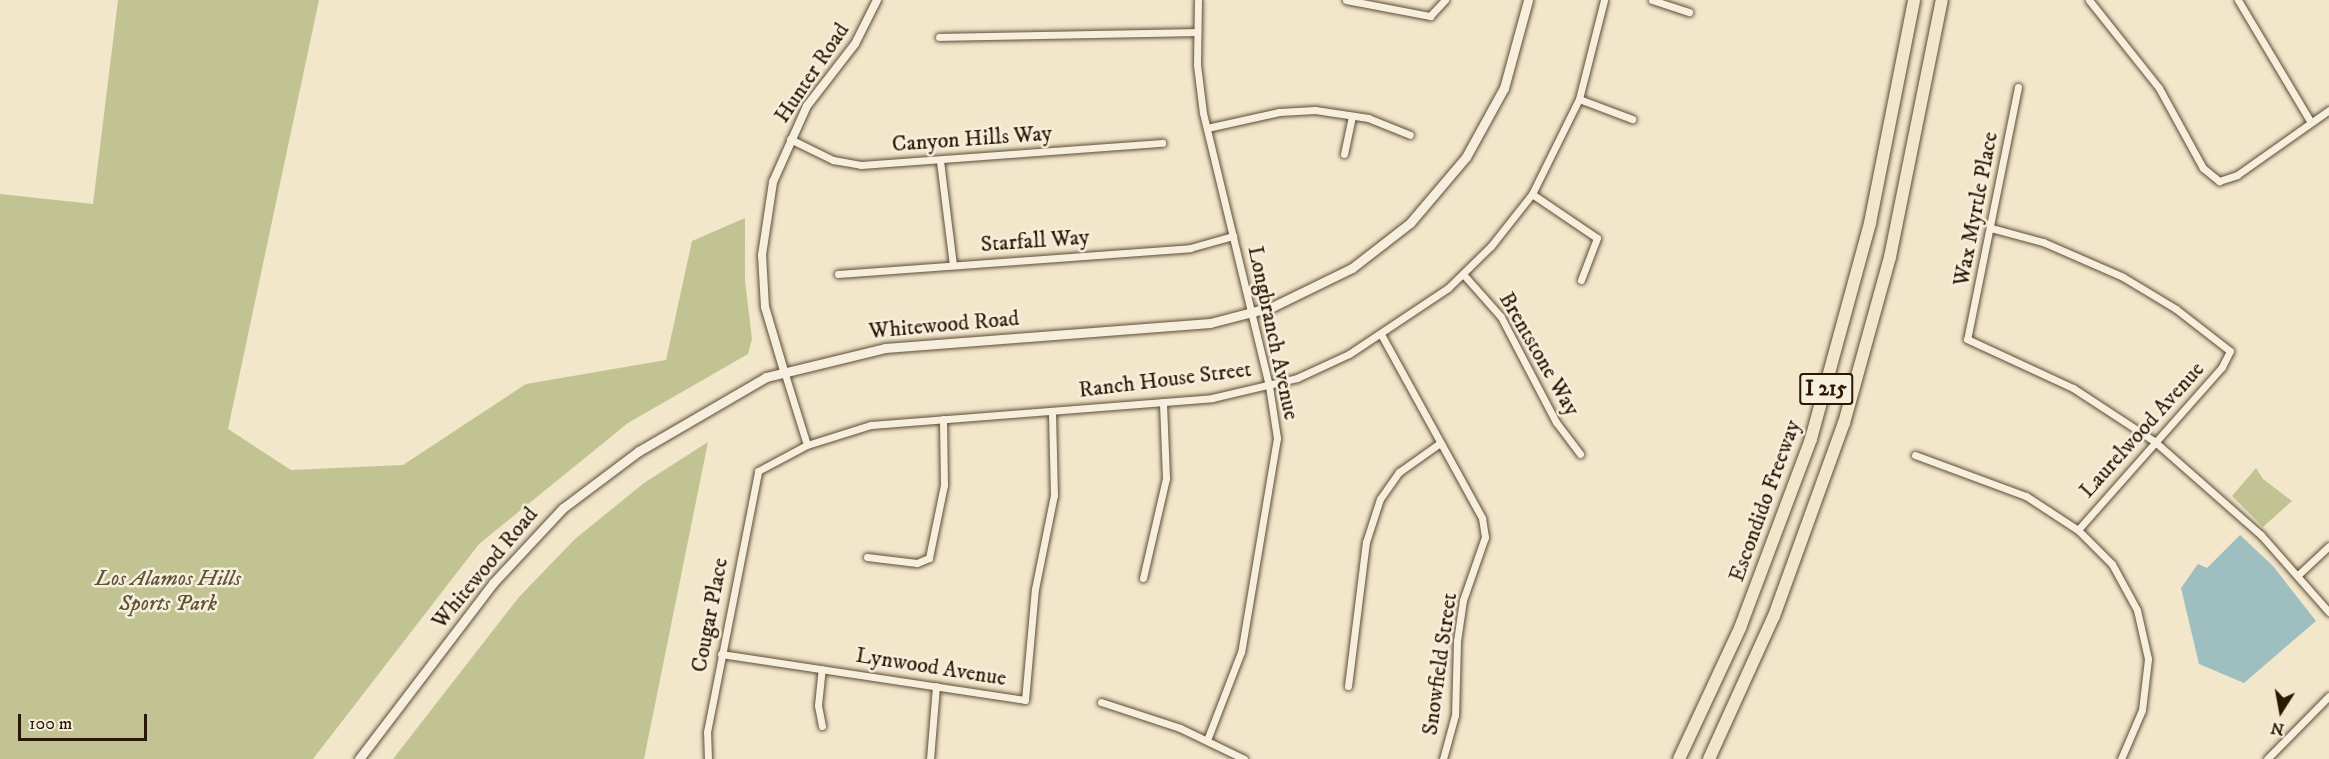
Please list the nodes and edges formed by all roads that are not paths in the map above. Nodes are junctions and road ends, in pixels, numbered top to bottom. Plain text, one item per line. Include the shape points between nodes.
1 (877, 0) edge
2 (1198, 0) edge
3 (1346, 0) edge
4 (1445, 0) edge
5 (1528, 0) edge
6 (1604, 0) edge
7 (1652, 0) edge
8 (1914, 0) edge
9 (1942, 0) edge
10 (2089, 0) edge
11 (2238, 0) edge
12 (1689, 12) dead end
13 (1196, 32) junction
14 (939, 37) dead end
15 (2018, 87) dead end
16 (1579, 99) junction
17 (2329, 110) edge
18 (1352, 116) junction
19 (1632, 118) dead end
20 (2310, 121) junction
21 (1207, 128) junction
22 (1410, 135) dead end
23 (790, 140) junction
24 (1162, 143) dead end
25 (1344, 154) dead end
26 (940, 161) junction
27 (1532, 194) junction
28 (1991, 228) junction
29 (1233, 236) junction
30 (953, 265) junction
31 (838, 274) dead end
32 (1463, 274) junction
33 (1581, 280) dead end
34 (1252, 312) junction
35 (1382, 336) junction
36 (784, 371) junction
37 (1269, 386) junction
38 (1163, 402) junction
39 (1052, 411) junction
40 (943, 419) junction
41 (2154, 441) junction
42 (1440, 443) junction
43 (807, 445) junction
44 (1580, 454) dead end
45 (1915, 454) dead end
46 (755, 477) joint
47 (2078, 530) junction
48 (2329, 546) edge
49 (867, 557) dead end
50 (2298, 575) junction
51 (1143, 578) dead end
52 (2329, 612) edge
53 (721, 654) junction
54 (822, 669) junction
55 (936, 686) junction
56 (1348, 686) dead end
57 (2329, 696) edge
58 (1101, 702) dead end
59 (822, 726) dead end
60 (1207, 740) junction
61 (359, 759) edge
62 (708, 759) edge
63 (930, 759) edge
64 (1244, 759) edge
65 (1443, 759) edge
66 (1679, 759) edge
67 (1709, 759) edge
68 (2121, 759) edge
69 (2267, 759) edge

1 - 23 street, Hunter Road via 855,44 807,106
2 - 13 street, Longbranch Avenue
3 - 4 street via 1430,16
5 - 34 main road, Whitewood Road via 1515,59 1493,111 1434,198 1353,268
6 - 16 street, Ranch House Street
7 - 12 street
8 - 66 highway, Escondido Freeway / I 215 via 1870,223 1811,439 1740,628
9 - 67 highway, I 215 via 1890,257 1844,423 1774,616
10 - 20 street via 2159,88 2202,168 2219,181 2237,175
11 - 20 street
13 - 14 street
13 - 21 street, Longbranch Avenue
15 - 28 street, Wax Myrtle Place
16 - 19 street
16 - 27 street, Ranch House Street
17 - 20 street
18 - 21 street via 1279,112
18 - 22 street
18 - 25 street
21 - 29 street, Longbranch Avenue
23 - 26 street, Canyon Hills Way via 833,160 861,165
23 - 36 street, Hunter Road via 773,182 762,255 765,307
24 - 26 street, Canyon Hills Way
26 - 30 street
27 - 32 street, Ranch House Street
27 - 33 street via 1597,238
28 - 41 street, Wax Myrtle Place via 1967,339 2073,388
28 - 41 street, Laurelwood Avenue via 2043,242 2123,277 2176,309 2230,351 2222,367
29 - 30 street, Starfall Way via 1190,248
29 - 34 street, Longbranch Avenue
30 - 31 street, Starfall Way
32 - 35 street, Ranch House Street
32 - 44 street, Brentstone Way via 1501,317 1556,423
34 - 36 main road, Whitewood Road via 1162,328 885,348
34 - 37 street, Longbranch Avenue
35 - 37 street, Ranch House Street via 1324,367
35 - 42 street, Snowfield Street
36 - 43 street, Hunter Road
36 - 61 main road, Whitewood Road via 747,387 639,451 563,508 493,583
37 - 38 street, Ranch House Street
37 - 60 street, Longbranch Avenue via 1277,438 1261,540 1241,652
38 - 39 street, Ranch House Street
38 - 51 street via 1166,478
39 - 40 street, Ranch House Street
39 - 55 street, Lynwood Avenue via 1054,495 1035,589 1025,700
40 - 43 street, Ranch House Street via 871,425
40 - 49 street via 944,485 929,558 917,563
41 - 47 street, Laurelwood Avenue
41 - 50 street via 2261,535
42 - 56 street via 1399,472 1380,499 1366,542
42 - 65 street, Snowfield Street via 1482,518 1485,537 1463,600 1457,641 1455,715
43 - 46 street, Ranch House Street
45 - 47 street via 2026,496
46 - 53 street, Cougar Place
47 - 68 street via 2126,585 2145,634 2146,686
48 - 50 street
50 - 52 street
53 - 54 street, Lynwood Avenue
53 - 62 street, Cougar Place via 706,732
54 - 55 street, Lynwood Avenue
54 - 59 street via 818,705
55 - 63 street
57 - 69 street
58 - 60 street
60 - 64 street

